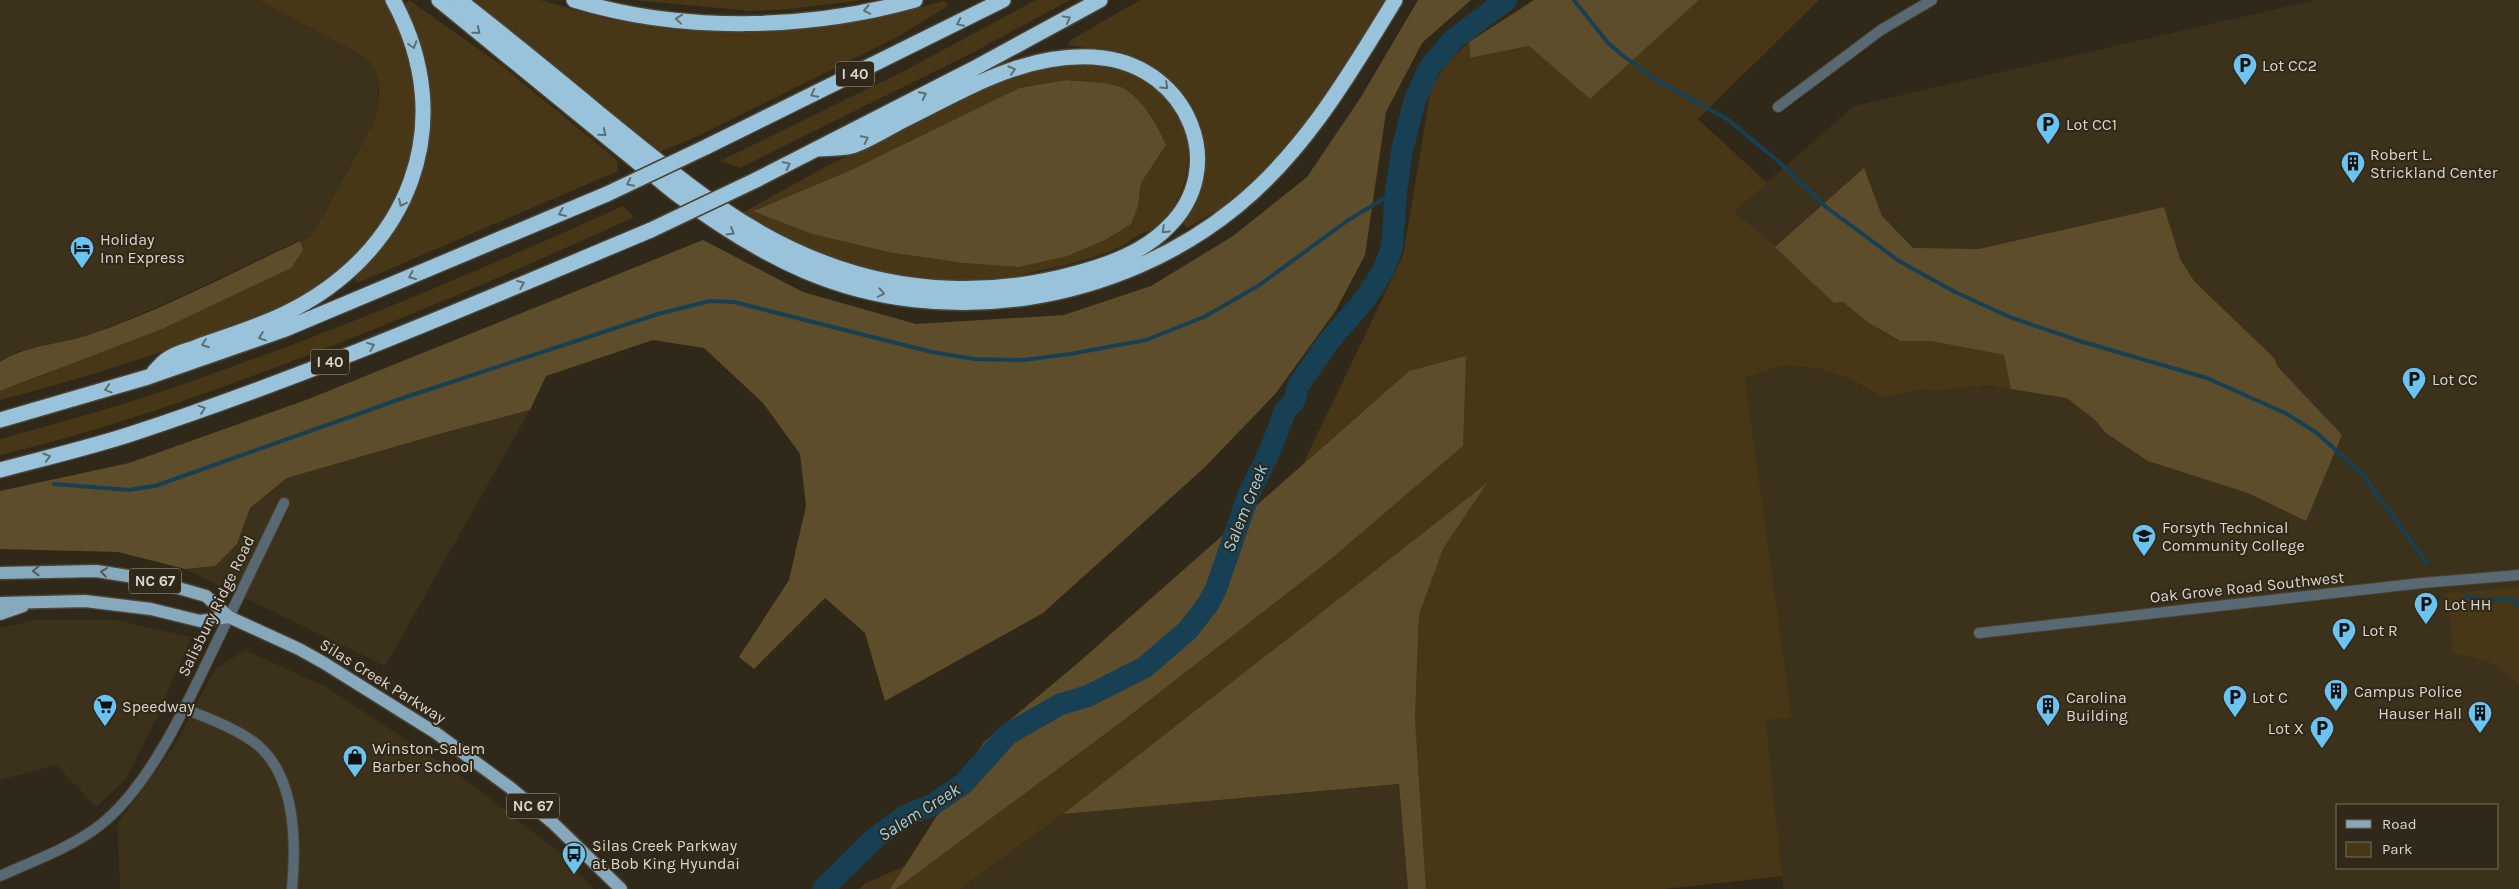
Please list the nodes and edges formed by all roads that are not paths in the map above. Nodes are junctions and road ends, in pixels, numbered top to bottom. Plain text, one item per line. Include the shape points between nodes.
1 (393, 0) edge
2 (439, 0) edge
3 (459, 0) edge
4 (574, 0) edge
5 (915, 0) edge
6 (1003, 0) edge
7 (1100, 0) edge
8 (1395, 0) edge
9 (1932, 0) edge
10 (1778, 107) dead end
11 (818, 149) junction
12 (148, 377) junction
13 (0, 420) edge
14 (0, 470) edge
15 (284, 503) dead end
16 (0, 573) edge
17 (2519, 575) edge
18 (35, 601) junction
19 (0, 603) edge
20 (0, 614) edge
21 (229, 617) junction
22 (1979, 633) dead end
23 (182, 708) junction
24 (2, 875) edge
25 (292, 889) edge
26 (621, 889) edge

1 -> 12 highway via 415,52 423,98 416,168 395,217 381,238 348,274 308,302 263,323 170,357
2 -> 8 highway via 674,192 741,238 834,282 895,296 954,302 1014,300 1099,282 1157,258 1211,225 1260,186 1301,142 1321,117
11 -> 3 highway via 852,146 1001,73 1046,61 1086,56 1125,63 1142,70 1169,90 1186,112 1196,140 1197,155 1192,189 1177,218 1154,240 1122,258 1058,278 1000,288 945,288 888,281 801,254 725,212 680,180
5 -> 4 highway via 830,17 757,24 660,17
6 -> 12 highway, I 40, bridge via 607,194 283,330
11 -> 7 highway, I 40
9 - 10 street via 1881,30
14 -> 11 highway, I 40, bridge via 129,434 368,347 651,230
12 -> 13 highway, I 40
15 - 21 street, Salisbury Ridge Road
21 -> 16 main road, Silas Creek Parkway / NC 67 via 206,596 147,578 96,571
17 - 22 street, Oak Grove Road Southwest
18 - 19 main road, NC 67
18 - 20 main road
18 - 21 main road, NC 67 via 126,605 200,621
21 - 23 street, Salisbury Ridge Road
21 - 26 main road, Silas Creek Parkway / NC 67 via 324,663 436,734 554,824
23 - 24 street, Salisbury Ridge Road via 159,754 132,791 100,825
23 - 25 street via 264,750 287,797 293,826

